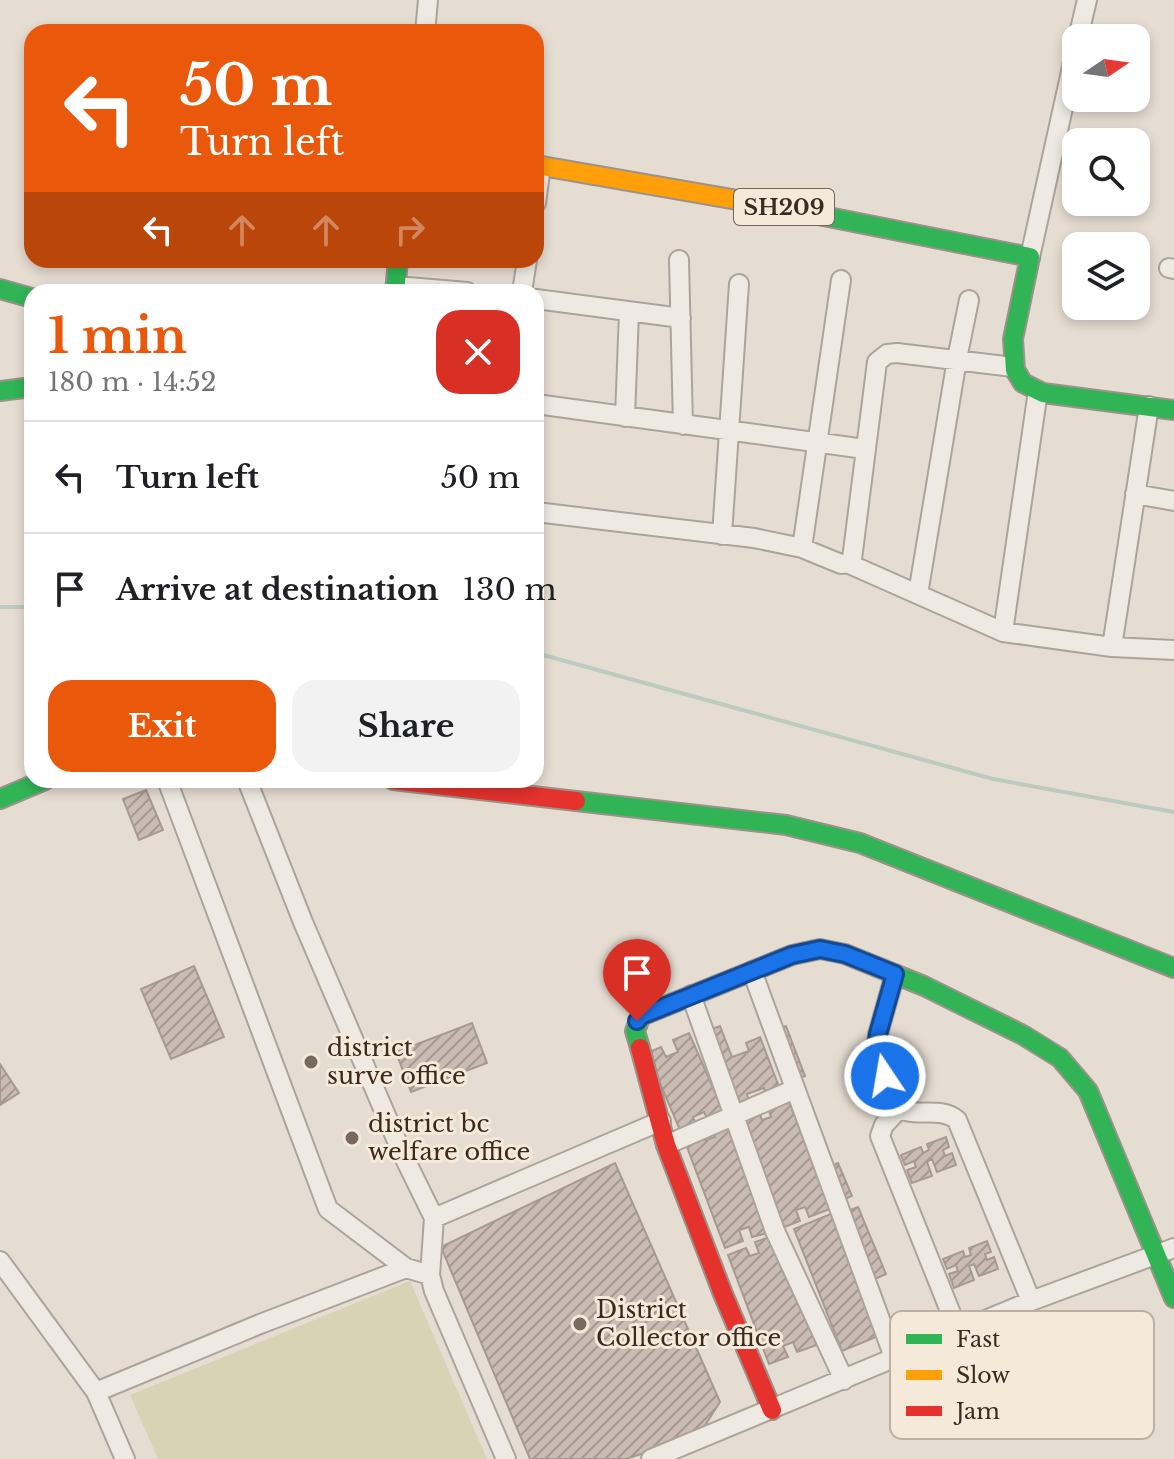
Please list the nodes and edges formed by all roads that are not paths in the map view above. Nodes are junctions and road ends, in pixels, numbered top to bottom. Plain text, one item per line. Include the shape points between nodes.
1 (428, 0) edge
2 (1087, 0) edge
3 (426, 24) edge
4 (1081, 24) edge
5 (1062, 112) edge
6 (544, 166) edge
7 (1030, 257) junction
8 (679, 260) dead end
9 (841, 280) dead end
10 (739, 284) dead end
11 (0, 289) edge
12 (24, 294) edge
13 (544, 300) edge
14 (969, 300) dead end
15 (629, 312) junction
16 (681, 318) junction
17 (957, 359) junction
18 (1013, 367) junction
19 (24, 388) edge
20 (0, 391) edge
21 (1038, 391) junction
22 (544, 405) edge
23 (1149, 406) junction
24 (1174, 410) edge
25 (625, 417) junction
26 (683, 425) junction
27 (728, 431) junction
28 (816, 443) junction
29 (865, 449) junction
30 (1135, 494) junction
31 (1174, 501) edge
32 (544, 513) edge
33 (722, 535) junction
34 (802, 548) junction
35 (847, 563) junction
36 (918, 594) junction
37 (1003, 632) junction
38 (1112, 647) junction
39 (1174, 650) edge
40 (26, 788) edge
41 (170, 788) edge
42 (250, 788) edge
43 (463, 788) edge
44 (0, 799) edge
45 (1174, 968) edge
46 (752, 971) junction
47 (895, 974) junction
48 (691, 995) junction
49 (795, 1089) junction
50 (899, 1109) junction
51 (732, 1115) junction
52 (661, 1121) junction
53 (666, 1145) junction
54 (434, 1218) junction
55 (1165, 1252) edge
56 (0, 1261) edge
57 (406, 1268) junction
58 (430, 1275) junction
59 (1174, 1298) edge
60 (1031, 1301) junction
61 (950, 1311) edge
62 (1007, 1311) edge
63 (890, 1346) edge
64 (890, 1362) edge
65 (844, 1380) junction
66 (96, 1392) junction
67 (772, 1410) junction
68 (125, 1459) edge
69 (506, 1459) edge
70 (651, 1459) edge

1 - 3 street
2 - 4 street
5 - 7 street
6 - 7 street, SH209 via 807,211
7 - 18 street
8 - 16 street
9 - 28 street
10 - 27 street
11 - 12 street
13 - 15 street
14 - 17 street
15 - 16 street
15 - 25 street
16 - 26 street
17 - 18 street
17 - 29 street via 897,353 881,357
17 - 36 street
18 - 21 street via 1021,381
19 - 20 street
21 - 23 street
21 - 37 street
22 - 25 street
23 - 24 street
23 - 30 street
25 - 26 street
26 - 27 street
27 - 28 street
27 - 33 street
28 - 29 street
28 - 34 street
29 - 35 street via 852,559
30 - 31 street
30 - 38 street
32 - 33 street
33 - 34 street
34 - 35 street
35 - 36 street
36 - 37 street
37 - 38 street
38 - 39 street
40 - 44 street
41 - 57 street via 328,1209
42 - 54 street via 303,922
43 - 45 street via 786,825 860,843
46 - 47 street via 820,949
46 - 48 street
46 - 49 street
47 - 50 street via 876,1050
47 - 55 street via 1060,1058 1088,1091
48 - 51 street
48 - 52 street via 641,1016 635,1025
49 - 51 street
49 - 63 street
50 - 60 street via 950,1113 957,1120
50 - 61 street via 880,1136
51 - 53 street
51 - 65 street via 775,1231
52 - 53 street
52 - 54 street
53 - 67 street
54 - 58 street
55 - 59 street
55 - 60 street
56 - 66 street
57 - 58 street
57 - 66 street
58 - 69 street
60 - 62 street
64 - 65 street
65 - 67 street
66 - 68 street
67 - 70 street

